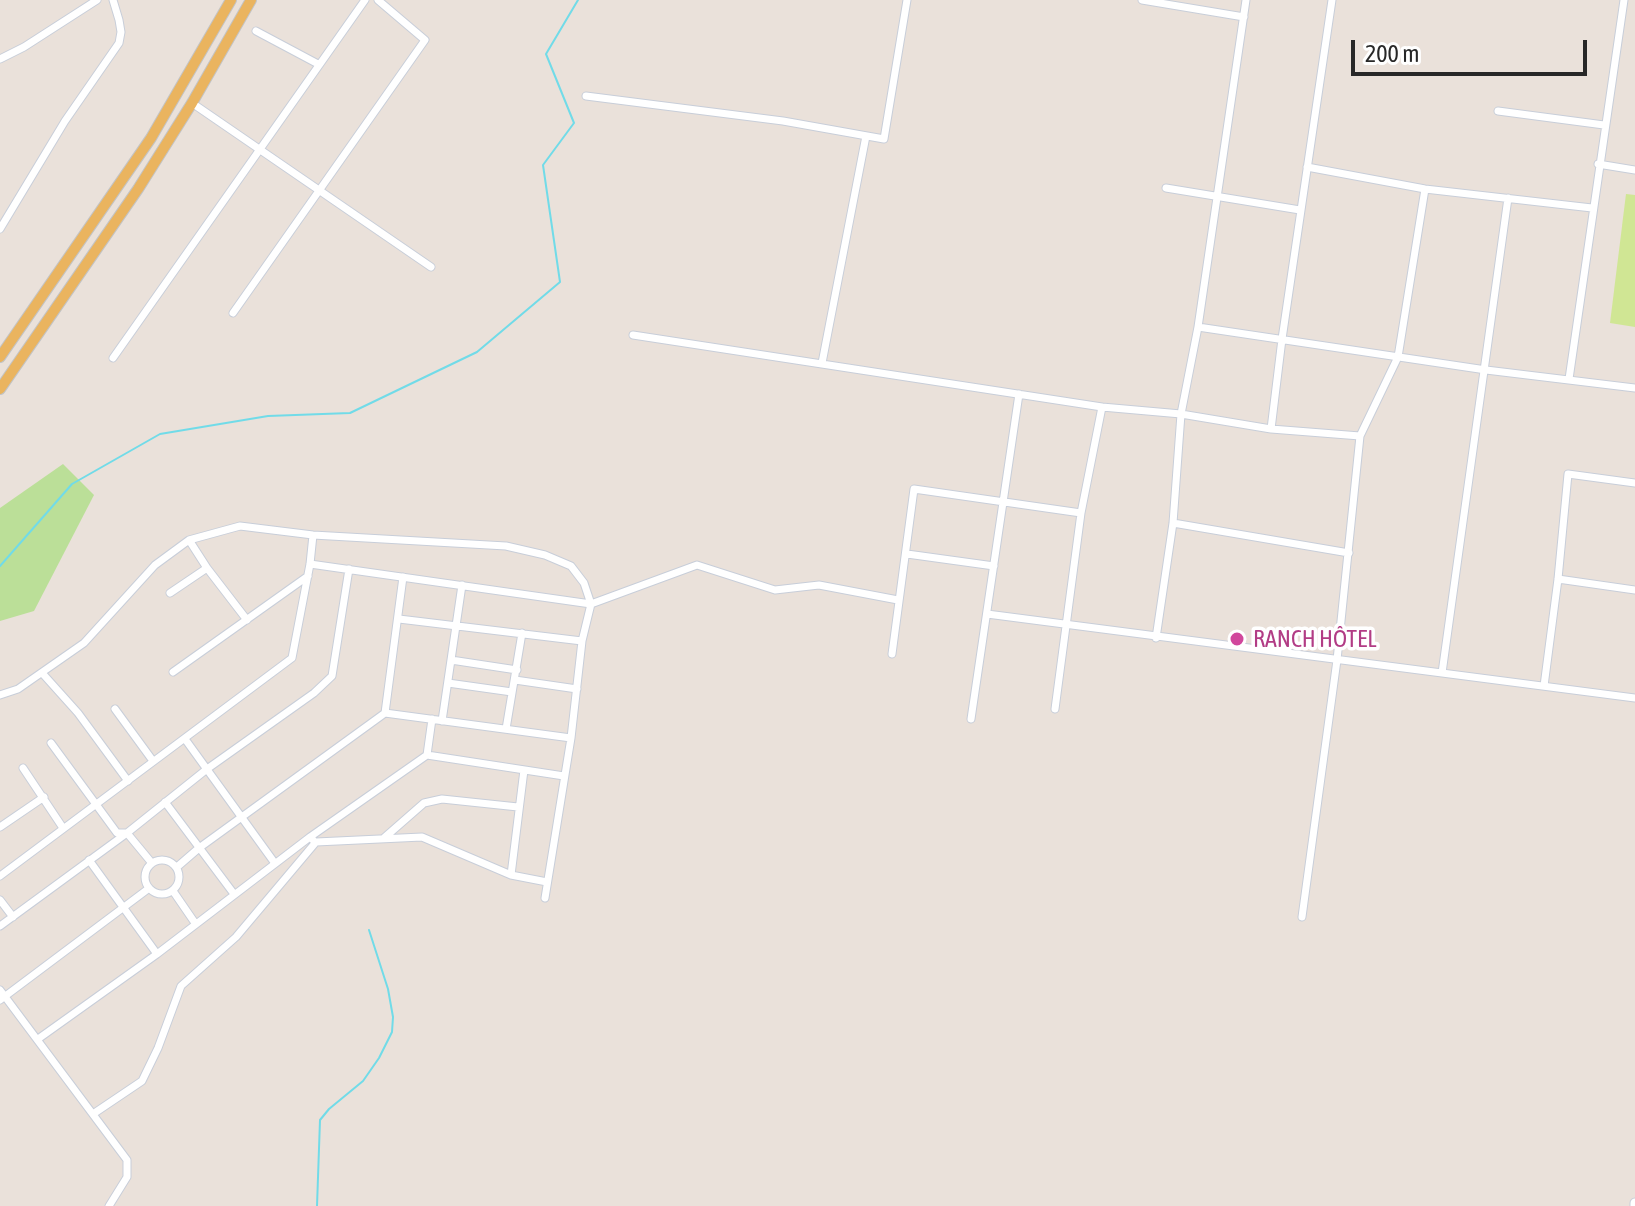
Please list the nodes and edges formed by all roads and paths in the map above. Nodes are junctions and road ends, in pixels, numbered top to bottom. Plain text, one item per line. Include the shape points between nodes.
1 (97, 0) edge
2 (113, 0) edge
3 (231, 0) edge
4 (251, 0) edge
5 (365, 0) edge
6 (378, 0) edge
7 (907, 0) edge
8 (1142, 0) edge
9 (1246, 0) edge
10 (1332, 0) edge
11 (1624, 0) edge
12 (1244, 17) junction
13 (256, 31) dead end
14 (0, 59) edge
15 (318, 64) junction
16 (586, 96) dead end
17 (192, 103) junction
18 (1498, 111) dead end
19 (1604, 125) junction
20 (866, 136) junction
21 (259, 149) junction
22 (1598, 164) junction
23 (1307, 167) junction
24 (1635, 170) edge
25 (1166, 188) dead end
26 (1425, 189) junction
27 (319, 191) junction
28 (1216, 196) junction
29 (1508, 198) junction
30 (0, 208) edge
31 (1592, 208) junction
32 (1300, 210) junction
33 (6, 220) junction
34 (0, 229) edge
35 (431, 267) dead end
36 (233, 313) dead end
37 (1198, 327) junction
38 (633, 335) dead end
39 (1282, 339) junction
40 (0, 357) edge
41 (1398, 357) junction
42 (113, 358) dead end
43 (822, 363) junction
44 (1486, 370) junction
45 (1569, 379) junction
46 (1635, 388) edge
47 (0, 389) edge
48 (1019, 394) junction
49 (1102, 407) junction
50 (1181, 414) junction
51 (1271, 429) junction
52 (1360, 436) junction
53 (1635, 483) edge
54 (1003, 502) junction
55 (1081, 513) junction
56 (1173, 523) junction
57 (313, 535) junction
58 (189, 540) junction
59 (1349, 553) junction
60 (907, 554) junction
61 (310, 564) junction
62 (994, 566) junction
63 (207, 568) junction
64 (349, 569) junction
65 (308, 576) junction
66 (403, 577) junction
67 (1558, 579) junction
68 (462, 585) junction
69 (1635, 590) edge
70 (170, 593) dead end
71 (898, 600) junction
72 (591, 604) junction
73 (987, 614) junction
74 (399, 619) junction
75 (247, 620) junction
76 (458, 625) junction
77 (1067, 626) junction
78 (522, 633) junction
79 (1156, 638) junction
80 (582, 641) junction
81 (892, 654) dead end
82 (451, 660) junction
83 (1337, 660) junction
84 (517, 670) junction
85 (173, 672) dead end
86 (1442, 673) junction
87 (43, 674) junction
88 (515, 680) junction
89 (448, 683) junction
90 (1544, 686) junction
91 (577, 689) junction
92 (512, 692) junction
93 (0, 695) edge
94 (1635, 698) edge
95 (115, 709) dead end
96 (1055, 709) dead end
97 (385, 713) junction
98 (432, 719) junction
99 (971, 719) dead end
100 (442, 721) junction
101 (506, 729) junction
102 (571, 738) junction
103 (185, 739) junction
104 (51, 743) dead end
105 (427, 755) junction
106 (153, 761) junction
107 (23, 768) dead end
108 (207, 769) junction
109 (524, 770) junction
110 (564, 776) junction
111 (128, 781) junction
112 (44, 797) junction
113 (165, 802) junction
114 (94, 805) junction
115 (518, 807) junction
116 (242, 817) junction
117 (0, 827) edge
118 (63, 828) junction
119 (127, 833) junction
120 (384, 838) junction
121 (313, 840) junction
122 (199, 848) junction
123 (89, 860) junction
124 (151, 862) junction
125 (274, 862) junction
126 (177, 867) junction
127 (511, 875) junction
128 (0, 876) edge
129 (547, 882) junction
130 (148, 889) junction
131 (173, 891) junction
132 (234, 894) junction
133 (545, 898) dead end
134 (0, 900) edge
135 (122, 907) junction
136 (13, 917) junction
137 (1302, 917) dead end
138 (195, 923) junction
139 (0, 926) edge
140 (157, 954) junction
141 (2, 995) edge
142 (38, 1039) junction
143 (93, 1114) junction
144 (109, 1206) edge

1 - 14 street
2 - 33 street via 119,43
3 - 40 main road via 151,138
4 - 17 main road
5 - 15 street
6 - 27 street via 425,40
7 - 20 street via 884,139
8 - 12 street
9 - 12 street
10 - 23 street
11 - 19 street
12 - 28 street
13 - 15 street
15 - 21 street
16 - 20 street
17 - 21 street
17 - 47 main road
18 - 19 street
19 - 22 street
20 - 43 street
21 - 27 street
21 - 42 street
22 - 24 street
22 - 31 street
23 - 26 street
23 - 32 street
25 - 28 street
26 - 29 street
26 - 41 street
27 - 35 street
27 - 36 street
28 - 32 street
28 - 37 street
29 - 31 street
29 - 44 street
30 - 33 street
31 - 45 street
32 - 39 street
33 - 34 street
37 - 39 street
37 - 50 street
38 - 43 street
39 - 41 street
39 - 51 street
41 - 44 street
41 - 52 street
43 - 48 street
44 - 45 street
44 - 86 street
45 - 46 street
48 - 49 street
48 - 54 street
49 - 50 street
49 - 55 street
50 - 51 street
50 - 56 street
51 - 52 street
52 - 59 street
53 - 67 street via 1568,474
54 - 55 street
54 - 60 street via 914,489
54 - 62 street
55 - 77 street
56 - 59 street
56 - 79 street
57 - 58 street via 240,526
57 - 61 street
57 - 72 street via 506,546 545,555 571,566
58 - 63 street
58 - 87 street via 155,565 84,643
59 - 83 street
60 - 62 street
60 - 71 street
61 - 64 street
61 - 65 street
62 - 73 street
63 - 70 street
63 - 75 street
64 - 66 street
64 - 108 street via 332,676
65 - 75 street
65 - 103 street via 292,658
66 - 68 street
66 - 74 street
67 - 69 street
67 - 90 street
68 - 72 street
68 - 76 street
71 - 72 street via 819,585 775,590 697,565
71 - 81 street
72 - 80 street
73 - 77 street
73 - 99 street
74 - 76 street
74 - 97 street
75 - 85 street
76 - 78 street
76 - 82 street
77 - 79 street
77 - 96 street
78 - 80 street
78 - 84 street
79 - 83 street
80 - 91 street
82 - 84 street
82 - 89 street
83 - 86 street
83 - 137 street
84 - 88 street
86 - 90 street
87 - 93 street
87 - 111 street
88 - 91 street
88 - 92 street
89 - 92 street
89 - 100 street
90 - 94 street
91 - 102 street
92 - 101 street
95 - 106 street
97 - 98 street
97 - 116 street
98 - 100 street
98 - 105 street
100 - 101 street
101 - 102 street
102 - 110 street
103 - 106 street
103 - 108 street
104 - 114 street
105 - 109 street
105 - 121 street
106 - 111 street
107 - 112 street
108 - 113 street
108 - 116 street
109 - 110 street
109 - 115 street
110 - 129 street
111 - 114 street
112 - 117 street
112 - 118 street
113 - 119 street
113 - 122 street
114 - 118 street
114 - 119 street via 117,833
115 - 120 street via 442,799 424,803
115 - 127 street
116 - 122 street
116 - 125 street
118 - 128 street
119 - 123 street
119 - 124 street
120 - 121 street
120 - 127 street via 422,837
121 - 125 street
121 - 143 street via 236,937 181,986 142,1081
122 - 126 street
122 - 132 street
123 - 135 street
123 - 136 street
124 - 126 street via 165,858
124 - 130 street via 143,875
125 - 132 street
126 - 131 street via 180,880
127 - 129 street
129 - 133 street
130 - 131 street via 160,895
130 - 135 street
131 - 138 street
132 - 138 street
134 - 136 street
135 - 140 street
135 - 141 street
136 - 139 street
138 - 140 street
140 - 142 street
141 - 142 street
142 - 143 street
143 - 144 street via 127,1160 127,1177

